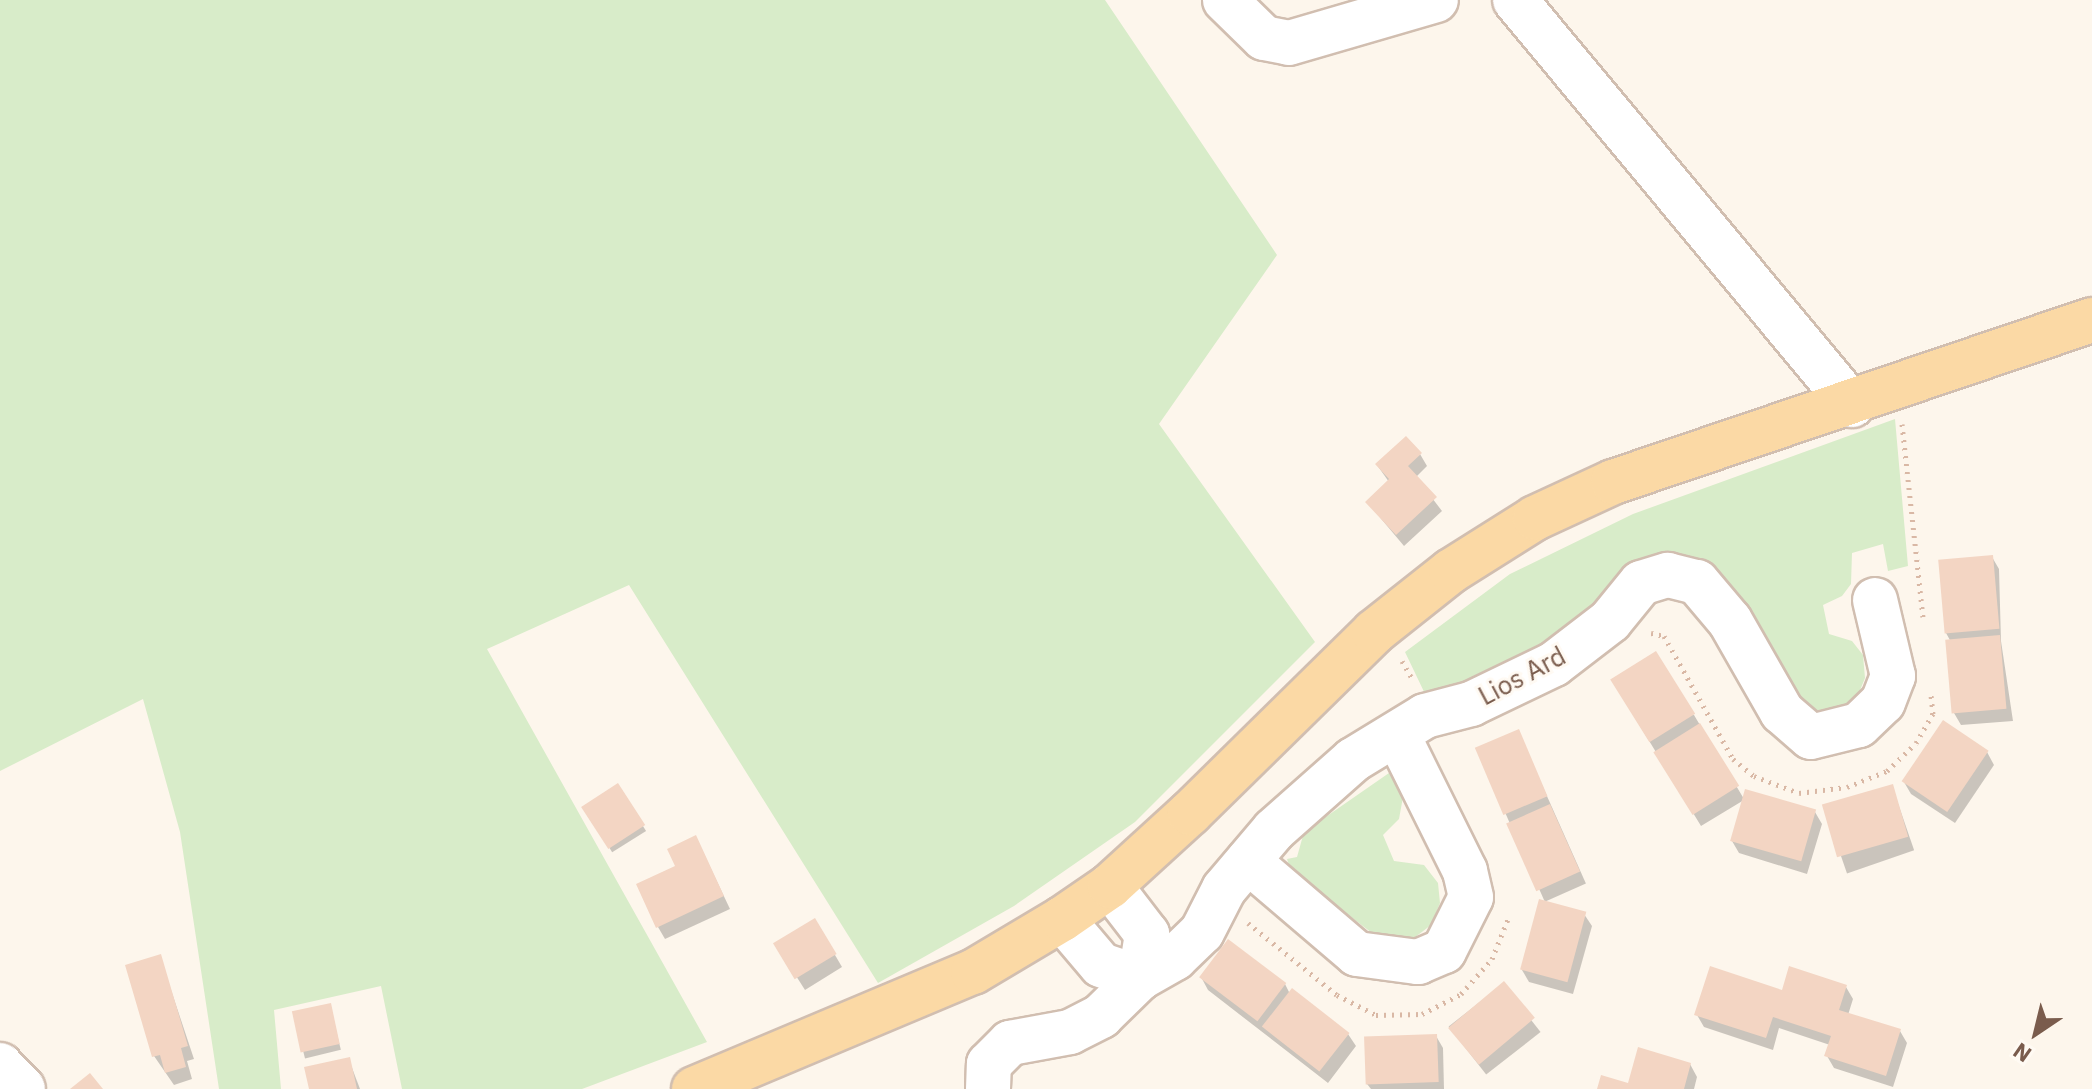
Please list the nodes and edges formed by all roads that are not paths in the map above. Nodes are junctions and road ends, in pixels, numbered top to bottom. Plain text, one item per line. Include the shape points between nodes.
1 (1225, 0) edge
2 (1436, 0) edge
3 (1515, 0) edge
4 (2092, 320) edge
5 (1852, 405) junction
6 (1875, 600) dead end
7 (1406, 752) dead end
8 (1248, 861) junction
9 (1110, 886) junction
10 (1062, 919) junction
11 (1140, 978) junction
12 (0, 1065) edge
13 (23, 1089) edge
14 (694, 1089) edge
15 (988, 1089) edge

1 - 2 street via 1264,38 1289,43
3 - 5 street
4 - 5 main road
5 - 9 main road via 1613,482 1535,518 1451,571 1383,625
6 - 8 street, Lios Ard via 1893,676 1883,702 1859,725 1811,737 1782,712 1730,621 1697,582 1668,575 1641,583 1610,621 1554,664 1471,704 1431,714 1353,760 1274,830
7 - 8 street via 1427,827 1465,871 1471,897 1444,951 1418,962 1357,954
8 - 11 street, Lios Ard via 1224,889 1202,932 1175,958
9 - 10 main road
9 - 11 street via 1147,934
10 - 11 street via 1101,965
10 - 14 main road via 948,984
11 - 15 street, Lios Ard via 1101,1016 1080,1027 1010,1043 989,1064
12 - 13 street

